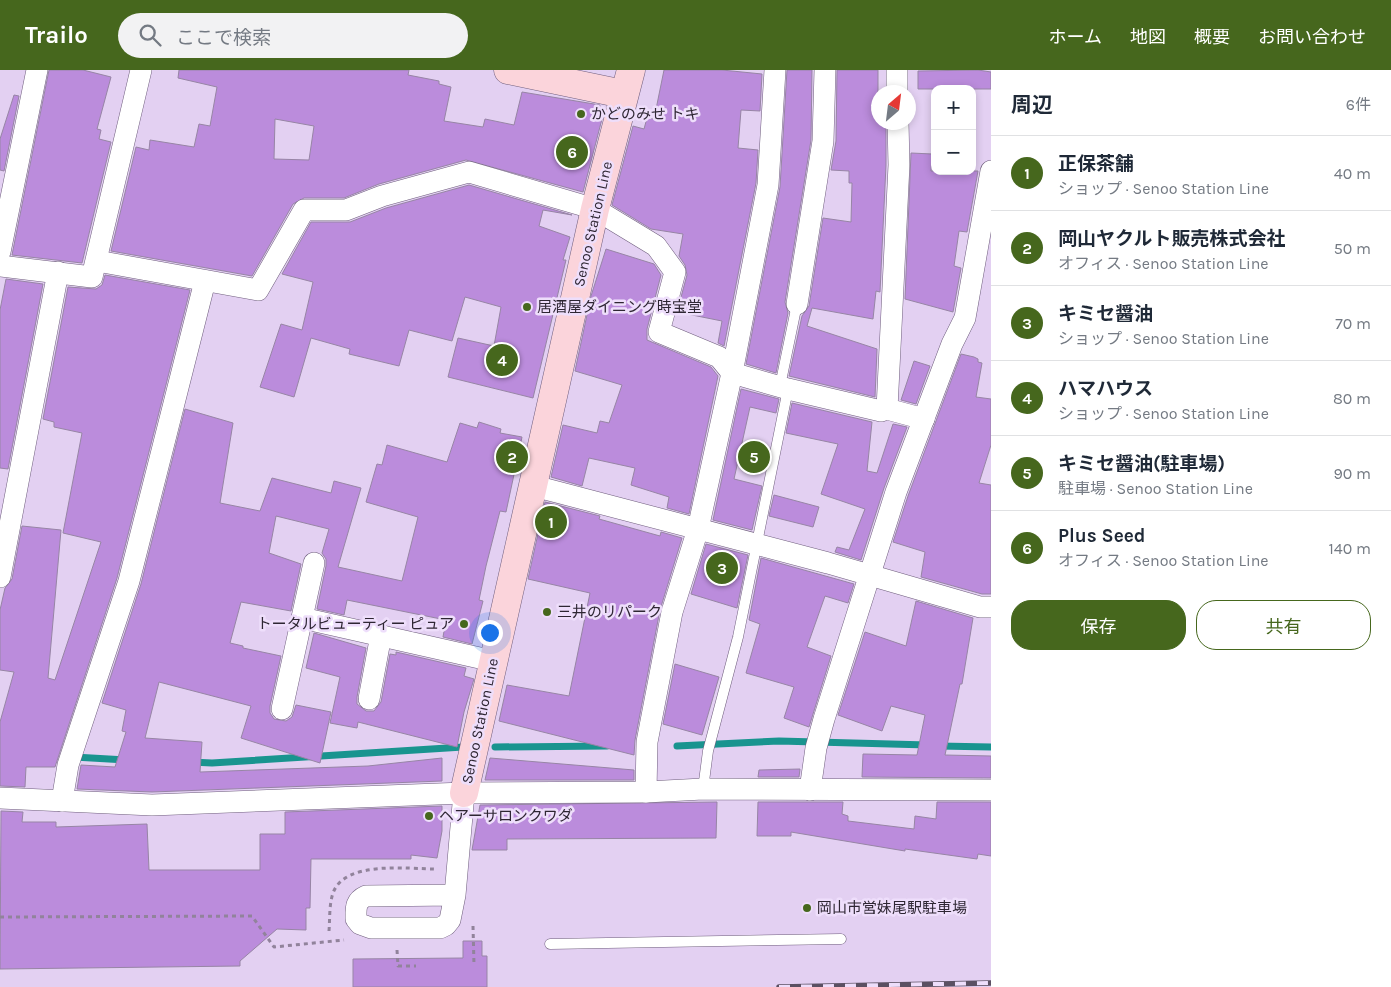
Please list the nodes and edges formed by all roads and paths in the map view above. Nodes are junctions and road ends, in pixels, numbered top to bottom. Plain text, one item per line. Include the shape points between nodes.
1 (37, 70) edge
2 (141, 70) edge
3 (508, 70) edge
4 (775, 70) edge
5 (825, 70) edge
6 (897, 70) edge
7 (627, 82) edge
8 (898, 85) edge
9 (898, 130) edge
10 (991, 172) edge
11 (595, 209) junction
12 (988, 210) edge
13 (0, 252) edge
14 (97, 262) junction
15 (0, 266) edge
16 (58, 272) junction
17 (205, 280) junction
18 (797, 304) joint
19 (732, 373) junction
20 (784, 387) junction
21 (887, 409) junction
22 (924, 418) junction
23 (534, 486) junction
24 (698, 529) junction
25 (756, 544) junction
26 (314, 563) dead end
27 (871, 575) junction
28 (0, 577) edge
29 (991, 607) edge
30 (302, 618) junction
31 (381, 636) junction
32 (493, 661) junction
33 (369, 699) dead end
34 (282, 708) dead end
35 (703, 789) junction
36 (810, 790) junction
37 (991, 790) edge
38 (646, 792) junction
39 (464, 793) junction
40 (0, 798) edge
41 (62, 801) junction
42 (455, 895) junction
43 (0, 917) edge
44 (473, 919) dead end
45 (365, 927) junction
46 (841, 939) dead end
47 (550, 944) dead end
48 (397, 949) dead end
49 (474, 965) dead end
50 (416, 966) dead end

1 - 13 street
2 - 14 street
3 - 7 main road
4 - 19 street via 768,186
5 - 18 street via 822,141
6 - 8 street
7 - 11 main road, Senoo Station Line
9 - 21 street
10 - 12 street
11 - 17 street via 469,172 382,196 346,210 304,210 258,290
11 - 19 street via 656,246 675,272 659,332 719,357
11 - 23 main road, Senoo Station Line
12 - 22 street via 965,318
14 - 16 street via 92,277
14 - 17 street
15 - 16 street
16 - 28 street
17 - 41 street via 129,582 73,754
18 - 20 lane
19 - 20 street
19 - 24 street
20 - 21 street via 881,411
20 - 25 lane
21 - 22 street
22 - 27 street via 896,492
23 - 24 street
23 - 32 main road, Senoo Station Line
24 - 25 street
24 - 38 street via 672,612 647,742
25 - 27 street
25 - 35 lane via 738,637 709,746
26 - 30 street
27 - 29 street via 980,607
27 - 36 street via 818,743
30 - 31 street
30 - 34 street
31 - 32 street
31 - 33 street
32 - 39 main road, Senoo Station Line
35 - 36 street
35 - 38 street
36 - 37 street
38 - 39 street
39 - 41 street via 152,805
39 - 42 street
40 - 41 street
42 - 45 street via 450,920 440,928
42 - 45 street via 360,898 356,904 356,919
43 - 45 path via 252,916 274,947 349,939
44 - 49 path
46 - 47 lane
48 - 50 path via 398,966

